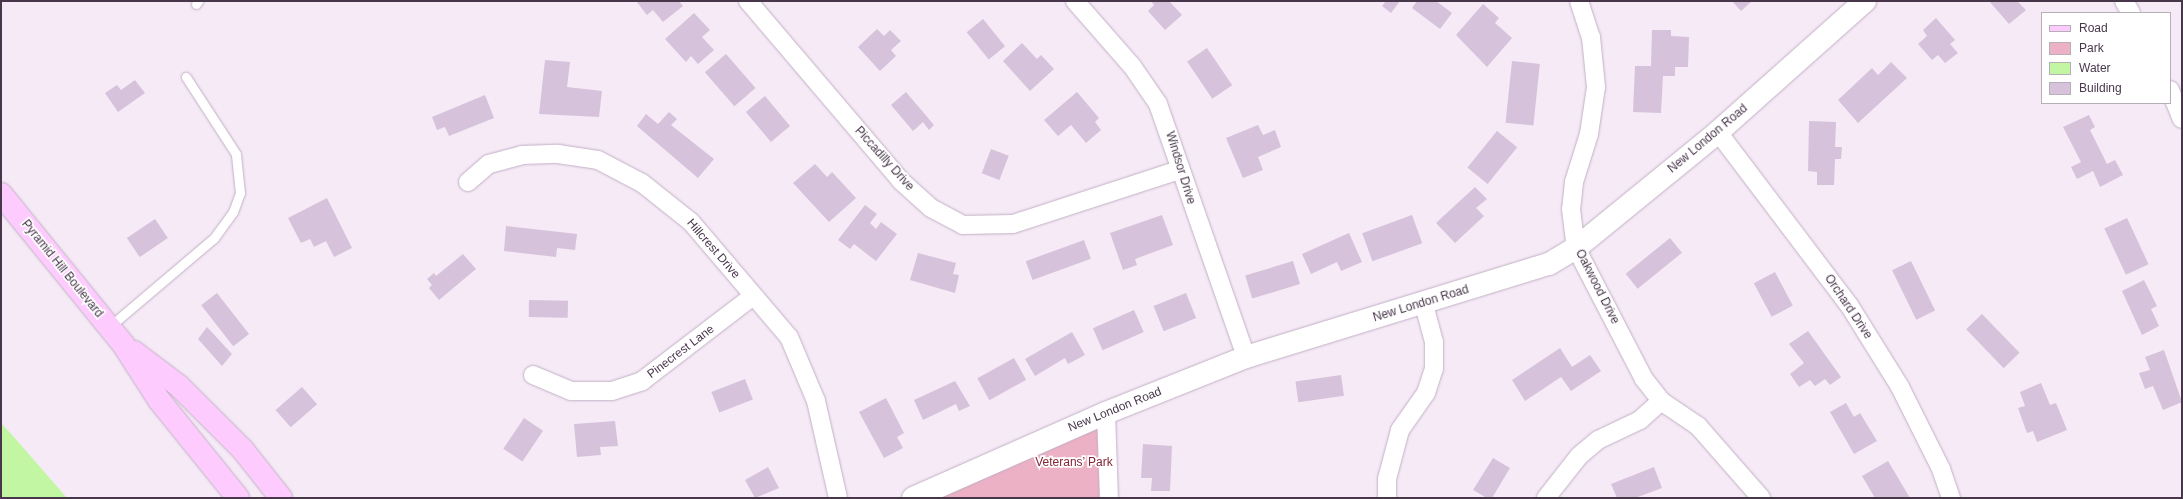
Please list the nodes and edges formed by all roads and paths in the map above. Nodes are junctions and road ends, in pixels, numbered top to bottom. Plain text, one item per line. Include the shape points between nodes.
1 (748, 1) edge
2 (1074, 1) edge
3 (1579, 1) edge
4 (1865, 1) edge
5 (2124, 1) edge
6 (2130, 12) edge
7 (186, 77) dead end
8 (2171, 92) edge
9 (2182, 119) edge
10 (1718, 132) junction
11 (1179, 170) junction
12 (468, 182) dead end
13 (1, 194) edge
14 (1576, 248) junction
15 (753, 296) junction
16 (1424, 304) junction
17 (109, 327) junction
18 (123, 344) junction
19 (1246, 357) junction
20 (533, 375) dead end
21 (1662, 401) junction
22 (1106, 413) junction
23 (238, 498) edge
24 (281, 498) edge
25 (838, 498) edge
26 (913, 498) edge
27 (1109, 498) edge
28 (1387, 498) edge
29 (1546, 498) edge
30 (1761, 498) edge
31 (1951, 498) edge

1 - 11 street, Piccadilly Drive via 901,182 931,208 963,225 1013,224
2 - 11 street, Windsor Drive via 1132,66 1158,104
3 - 14 street, Oakwood Drive via 1591,37 1596,87 1589,134 1574,182 1571,209
4 - 10 street, New London Road
5 - 6 street
7 - 17 lane via 236,154 240,193 232,212 214,238
8 - 9 street
10 - 14 street, New London Road
10 - 31 street, Orchard Drive via 1850,305 1900,387 1940,468
11 - 19 street, Windsor Drive
12 - 15 street, Hillcrest Drive via 489,164 522,155 558,154 598,160 642,183 691,222
13 - 17 main road, Pyramid Hill Boulevard
14 - 16 street, New London Road via 1549,264
14 - 21 street, Oakwood Drive via 1644,379
15 - 20 street, Pinecrest Lane via 642,381 612,391 571,391
15 - 25 street, Hillcrest Drive via 789,337 804,366 816,401
16 - 19 street, New London Road
16 - 28 street via 1434,342 1434,369 1426,392 1400,430 1387,479
17 - 18 main road, Pyramid Hill Boulevard
18 - 23 main road, Pyramid Hill Boulevard via 159,400
18 - 24 main road, Pyramid Hill Boulevard via 179,386 243,450
19 - 22 street, New London Road
21 - 29 street via 1640,420 1598,440 1579,456
21 - 30 street, Oakwood Drive via 1698,426
22 - 26 street, New London Road
22 - 27 street

